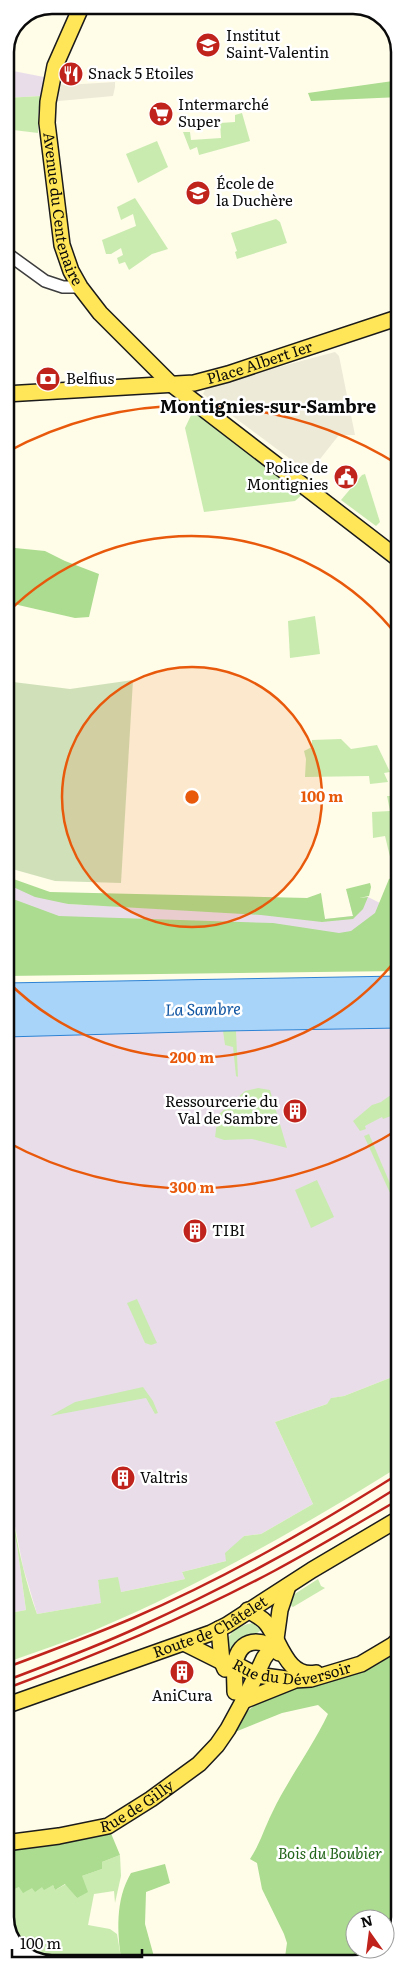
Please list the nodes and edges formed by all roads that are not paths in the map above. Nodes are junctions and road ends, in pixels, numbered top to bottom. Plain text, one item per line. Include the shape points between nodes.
1 (78, 14) edge
2 (14, 258) edge
3 (80, 287) junction
4 (391, 320) edge
5 (170, 384) junction
6 (14, 393) edge
7 (391, 553) edge
8 (391, 1523) edge
9 (288, 1586) junction
10 (248, 1610) junction
11 (219, 1629) junction
12 (184, 1643) junction
13 (274, 1643) junction
14 (391, 1646) edge
15 (228, 1663) junction
16 (361, 1664) junction
17 (256, 1675) junction
18 (294, 1680) junction
19 (238, 1702) junction
20 (14, 1703) edge
21 (14, 1842) edge

1 - 3 main road, Avenue du Centenaire via 55,66 47,123 62,245
2 - 3 street via 46,281 63,287
3 - 5 main road, Avenue du Centenaire via 100,313
4 - 5 main road, Place Albert Ier via 228,374 194,383
5 - 6 main road, Place Albert Ier
5 - 7 main road, Avenue du Centenaire
8 - 9 main road, Route de Châtelet
9 - 10 main road, Route de Châtelet
9 - 13 main road, Rue du Déversoir
10 - 11 main road, Route de Châtelet
10 - 13 main road, Rue du Déversoir via 266,1622
11 - 12 main road, Route de Châtelet
11 - 15 main road, Rue du Déversoir
12 - 15 main road, Rue du Déversoir
12 - 20 main road, Route de Châtelet
13 - 15 main road via 248,1643
13 - 16 main road, Rue du Déversoir via 288,1664 311,1674
13 - 17 main road, Rue de Gilly
14 - 16 main road, Rue du Déversoir
15 - 17 main road, Rue du Déversoir
15 - 19 main road
16 - 18 main road, Rue du Déversoir via 320,1677
17 - 18 main road, Rue du Déversoir
17 - 19 main road, Rue de Gilly
18 - 19 main road
19 - 21 main road, Rue de Gilly via 228,1729 199,1764 108,1826

